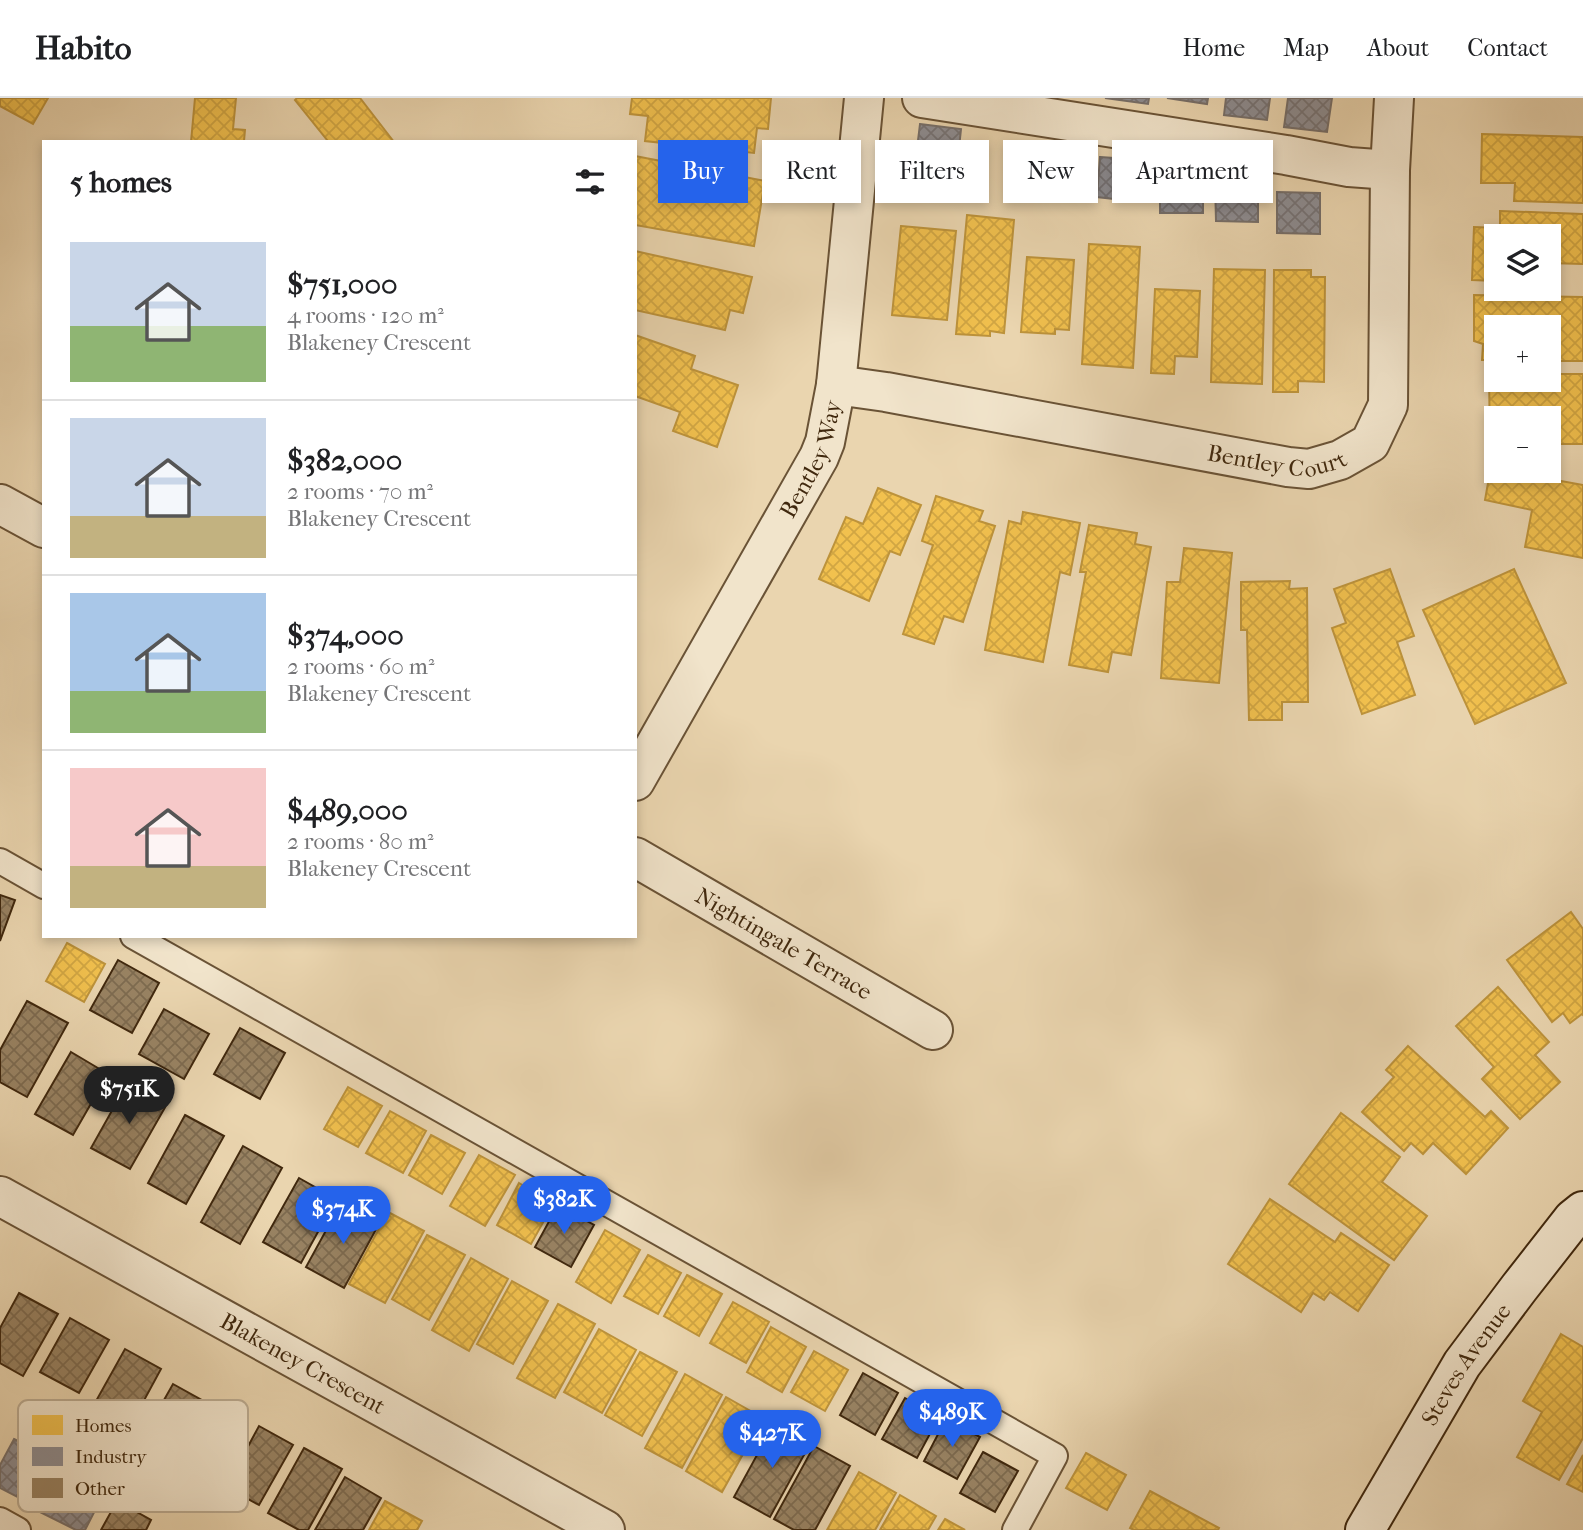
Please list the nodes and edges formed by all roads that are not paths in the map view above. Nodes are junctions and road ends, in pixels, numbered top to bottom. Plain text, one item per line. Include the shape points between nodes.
1 (864, 98) edge
2 (922, 98) edge
3 (1394, 98) edge
4 (1390, 170) junction
5 (836, 385) junction
6 (0, 503) edge
7 (42, 527) edge
8 (637, 777) edge
9 (637, 858) edge
10 (0, 861) edge
11 (42, 885) edge
12 (138, 938) edge
13 (933, 1030) dead end
14 (0, 1196) edge
15 (1583, 1211) edge
16 (0, 1520) edge
17 (18, 1530) edge
18 (605, 1530) edge
19 (1015, 1530) edge
20 (1365, 1530) edge

1 - 5 street, Bentley Way
2 - 4 street
3 - 4 street, Bentley Court
4 - 5 street, Bentley Court via 1388,405 1370,443 1340,460 1309,469 1288,467
5 - 8 street, Bentley Way via 819,457
6 - 7 street
9 - 13 street, Nightingale Terrace
10 - 11 lane
12 - 19 lane via 1055,1456
14 - 18 street, Blakeney Crescent
15 - 20 street, Steves Avenue via 1462,1364
16 - 17 lane

